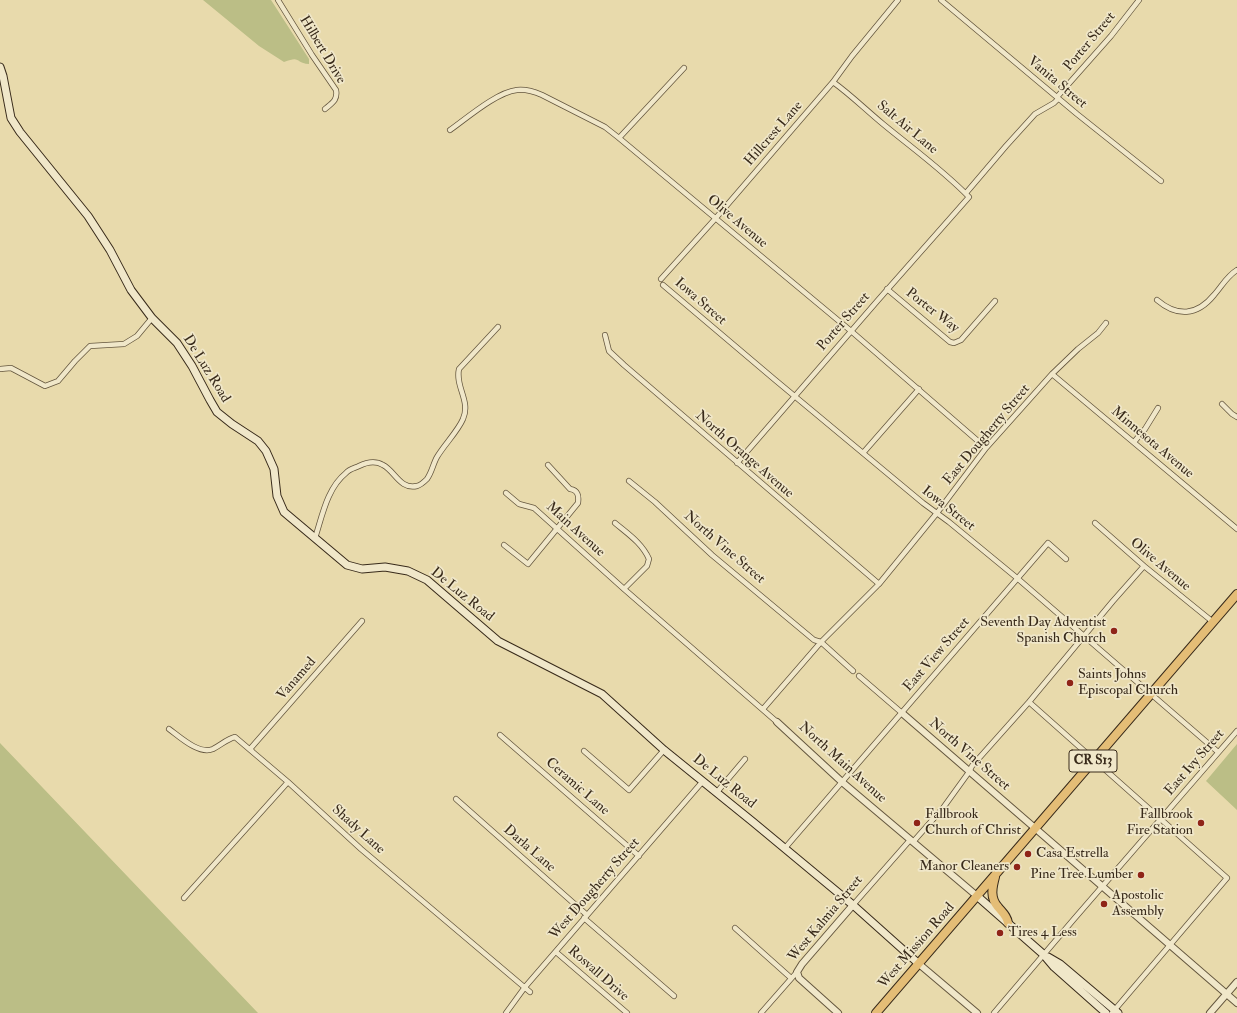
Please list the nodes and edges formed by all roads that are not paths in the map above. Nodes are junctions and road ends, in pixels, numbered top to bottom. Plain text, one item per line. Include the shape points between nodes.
1 (278, 0) edge
2 (898, 0) edge
3 (941, 0) edge
4 (1139, 0) edge
5 (0, 67) edge
6 (684, 68) dead end
7 (833, 82) junction
8 (1058, 98) junction
9 (325, 109) dead end
10 (450, 130) dead end
11 (619, 138) junction
12 (1161, 181) dead end
13 (967, 195) junction
14 (716, 219) junction
15 (1237, 270) edge
16 (661, 279) dead end
17 (663, 284) dead end
18 (887, 289) junction
19 (1157, 300) dead end
20 (995, 301) dead end
21 (152, 318) junction
22 (1106, 324) dead end
23 (498, 327) dead end
24 (851, 331) junction
25 (605, 335) dead end
26 (0, 369) edge
27 (1052, 374) junction
28 (919, 389) junction
29 (794, 397) junction
30 (1222, 404) dead end
31 (1158, 408) dead end
32 (1237, 417) edge
33 (1134, 442) junction
34 (986, 448) junction
35 (863, 454) junction
36 (737, 463) junction
37 (548, 465) dead end
38 (629, 481) dead end
39 (506, 493) dead end
40 (937, 513) junction
41 (615, 523) dead end
42 (1095, 523) dead end
43 (557, 529) junction
44 (1237, 529) edge
45 (315, 538) junction
46 (504, 545) dead end
47 (1066, 560) dead end
48 (1144, 566) junction
49 (1018, 578) junction
50 (879, 584) junction
51 (624, 589) junction
52 (1237, 594) edge
53 (362, 621) dead end
54 (1213, 622) junction
55 (1085, 636) junction
56 (821, 642) junction
57 (853, 671) dead end
58 (859, 676) dead end
59 (1151, 694) junction
60 (1029, 702) junction
61 (763, 709) junction
62 (902, 713) junction
63 (777, 722) joint
64 (169, 729) dead end
65 (1237, 731) edge
66 (500, 735) dead end
67 (664, 750) junction
68 (584, 751) dead end
69 (253, 752) junction
70 (1218, 752) junction
71 (745, 759) dead end
72 (1094, 760) junction
73 (969, 772) junction
74 (703, 781) junction
75 (288, 782) junction
76 (842, 782) junction
77 (717, 792) junction
78 (456, 799) dead end
79 (1162, 818) junction
80 (1036, 828) junction
81 (911, 841) junction
82 (785, 848) junction
83 (639, 856) junction
84 (996, 874) junction
85 (1103, 886) junction
86 (977, 896) junction
87 (184, 898) dead end
88 (853, 905) junction
89 (586, 917) junction
90 (1008, 923) junction
91 (735, 928) dead end
92 (1171, 945) junction
93 (556, 952) junction
94 (1044, 954) junction
95 (919, 964) junction
96 (797, 972) junction
97 (791, 978) junction
98 (1237, 982) edge
99 (525, 987) junction
100 (530, 992) dead end
101 (1227, 994) junction
102 (674, 996) dead end
103 (1237, 1003) edge
104 (1115, 1012) edge
105 (506, 1013) edge
106 (627, 1013) edge
107 (761, 1013) edge
108 (838, 1013) edge
109 (876, 1013) edge
110 (977, 1013) edge
111 (994, 1013) edge
112 (1106, 1013) edge
113 (1210, 1013) edge

1 - 9 street, Hilbert Drive via 336,90 335,101
2 - 7 street, Hillcrest Lane
3 - 8 street, Vanita Street
4 - 8 street, Porter Street
5 - 21 main road, De Luz Road via 11,118 88,216 131,290
6 - 11 street
7 - 13 street, Salt Air Lane
7 - 14 street, Hillcrest Lane
8 - 12 street, Vanita Street
8 - 13 street, Porter Street via 1035,114
10 - 11 street, Olive Avenue via 500,95 517,90 533,91 542,95 605,127
11 - 14 street, Olive Avenue
13 - 18 street, Porter Street
14 - 16 street, Hillcrest Lane
14 - 24 street, Olive Avenue
15 - 19 street via 1230,274 1214,296 1200,308 1189,312 1174,311
17 - 29 street, Iowa Street
18 - 20 street, Porter Way via 954,343 961,340
18 - 24 street, Porter Street
21 - 26 street via 137,336 124,344 90,346 58,381 45,386 11,368
21 - 45 main road, De Luz Road via 177,343 217,412 258,441 266,451 274,469 277,496 284,512
22 - 27 street, East Dougherty Street
23 - 45 street via 459,369 458,376 466,408 463,419 425,480 418,486 409,486 401,483 384,465 374,462 365,463 347,472 339,480 328,500
24 - 28 street, Olive Avenue
24 - 29 street, Porter Street
25 - 36 street, North Orange Avenue via 609,351
27 - 33 street, Minnesota Avenue
27 - 34 street, East Dougherty Street
28 - 34 street, Olive Avenue
28 - 35 street
29 - 35 street, Iowa Street
29 - 36 street, Porter Street
30 - 32 street
31 - 33 street
33 - 44 street, Minnesota Avenue
34 - 40 street, East Dougherty Street
35 - 40 street, Iowa Street
36 - 50 street, North Orange Avenue
37 - 43 street via 570,489 577,492 579,497 578,503
38 - 56 street, North Vine Street via 712,555 814,640
39 - 43 street, Main Avenue via 519,504 534,508
40 - 49 street, Iowa Street
40 - 50 street, East Dougherty Street
41 - 51 street via 637,541 649,559 647,566
42 - 48 street, Olive Avenue
43 - 46 street via 528,564
43 - 51 street, Main Avenue
45 - 67 main road, De Luz Road via 347,565 362,569 385,567 408,571 427,580 498,641 602,694
47 - 49 street, East View Street via 1048,543
48 - 54 street, Olive Avenue
48 - 55 street, West Kalmia Street
49 - 55 street, Iowa Street
49 - 62 street, East View Street
50 - 56 street, East Dougherty Street
51 - 61 street, North Main Avenue
52 - 54 main road, CR S13
53 - 69 street, Vanamed via 250,749
54 - 59 main road, CR S13
55 - 59 street, Iowa Street
55 - 60 street, West Kalmia Street
56 - 57 street, North Vine Street
56 - 61 street, East Dougherty Street
58 - 62 street, North Vine Street
59 - 70 street, Iowa Street
59 - 72 main road, CR S13
60 - 72 street
60 - 73 street, West Kalmia Street
61 - 63 street, North Main Avenue
62 - 73 street, North Vine Street
62 - 76 street, East View Street
63 - 76 street, North Main Avenue
64 - 69 street, Shady Lane via 196,748 211,750 236,737
65 - 70 street, East Ivy Street
66 - 83 street, Ceramic Lane
67 - 68 street via 630,790
67 - 74 main road, De Luz Road
69 - 75 street, Shady Lane
70 - 79 street, East Ivy Street
71 - 77 street
72 - 79 street
72 - 80 main road, CR S13
73 - 80 street, North Vine Street
73 - 81 street, West Kalmia Street via 943,808
74 - 77 main road, De Luz Road
74 - 83 street, West Dougherty Street
75 - 87 street
75 - 99 street, Shady Lane via 361,849
76 - 81 street, North Main Avenue
76 - 82 street, East View Street
77 - 82 main road, De Luz Road
78 - 89 street, Darla Lane
79 - 85 street, East Ivy Street
79 - 92 street via 1227,878
80 - 84 main road, CR S13
80 - 85 street, North Vine Street
81 - 86 street, North Main Avenue
81 - 88 street, West Kalmia Street
82 - 88 main road, De Luz Road
83 - 89 street, West Dougherty Street
84 - 86 main road, CR S13
84 - 90 main road via 992,894 997,906 1007,917
85 - 92 street, North Vine Street
85 - 94 street, East Ivy Street
86 - 90 main road, North Main Avenue
86 - 95 main road, West Mission Road / CR S13
88 - 95 main road, De Luz Road
88 - 96 street, West Kalmia Street
89 - 93 street, West Dougherty Street
89 - 102 street, Darla Lane
90 - 94 main road, North Main Avenue
91 - 97 street
92 - 101 street, North Vine Street
92 - 104 street
93 - 99 street, West Dougherty Street
93 - 106 street, Rosvall Drive
94 - 104 main road, North Main Avenue via 1060,964
94 - 111 street, East Ivy Street
94 - 112 main road, North Main Avenue via 1054,967
95 - 109 main road, West Mission Road / CR S13
95 - 110 street
96 - 97 street, West Kalmia Street
96 - 108 street via 799,978
97 - 107 street, West Kalmia Street
98 - 101 street
99 - 100 street, Shady Lane
99 - 105 street, West Dougherty Street
101 - 103 street, North Vine Street
101 - 113 street

